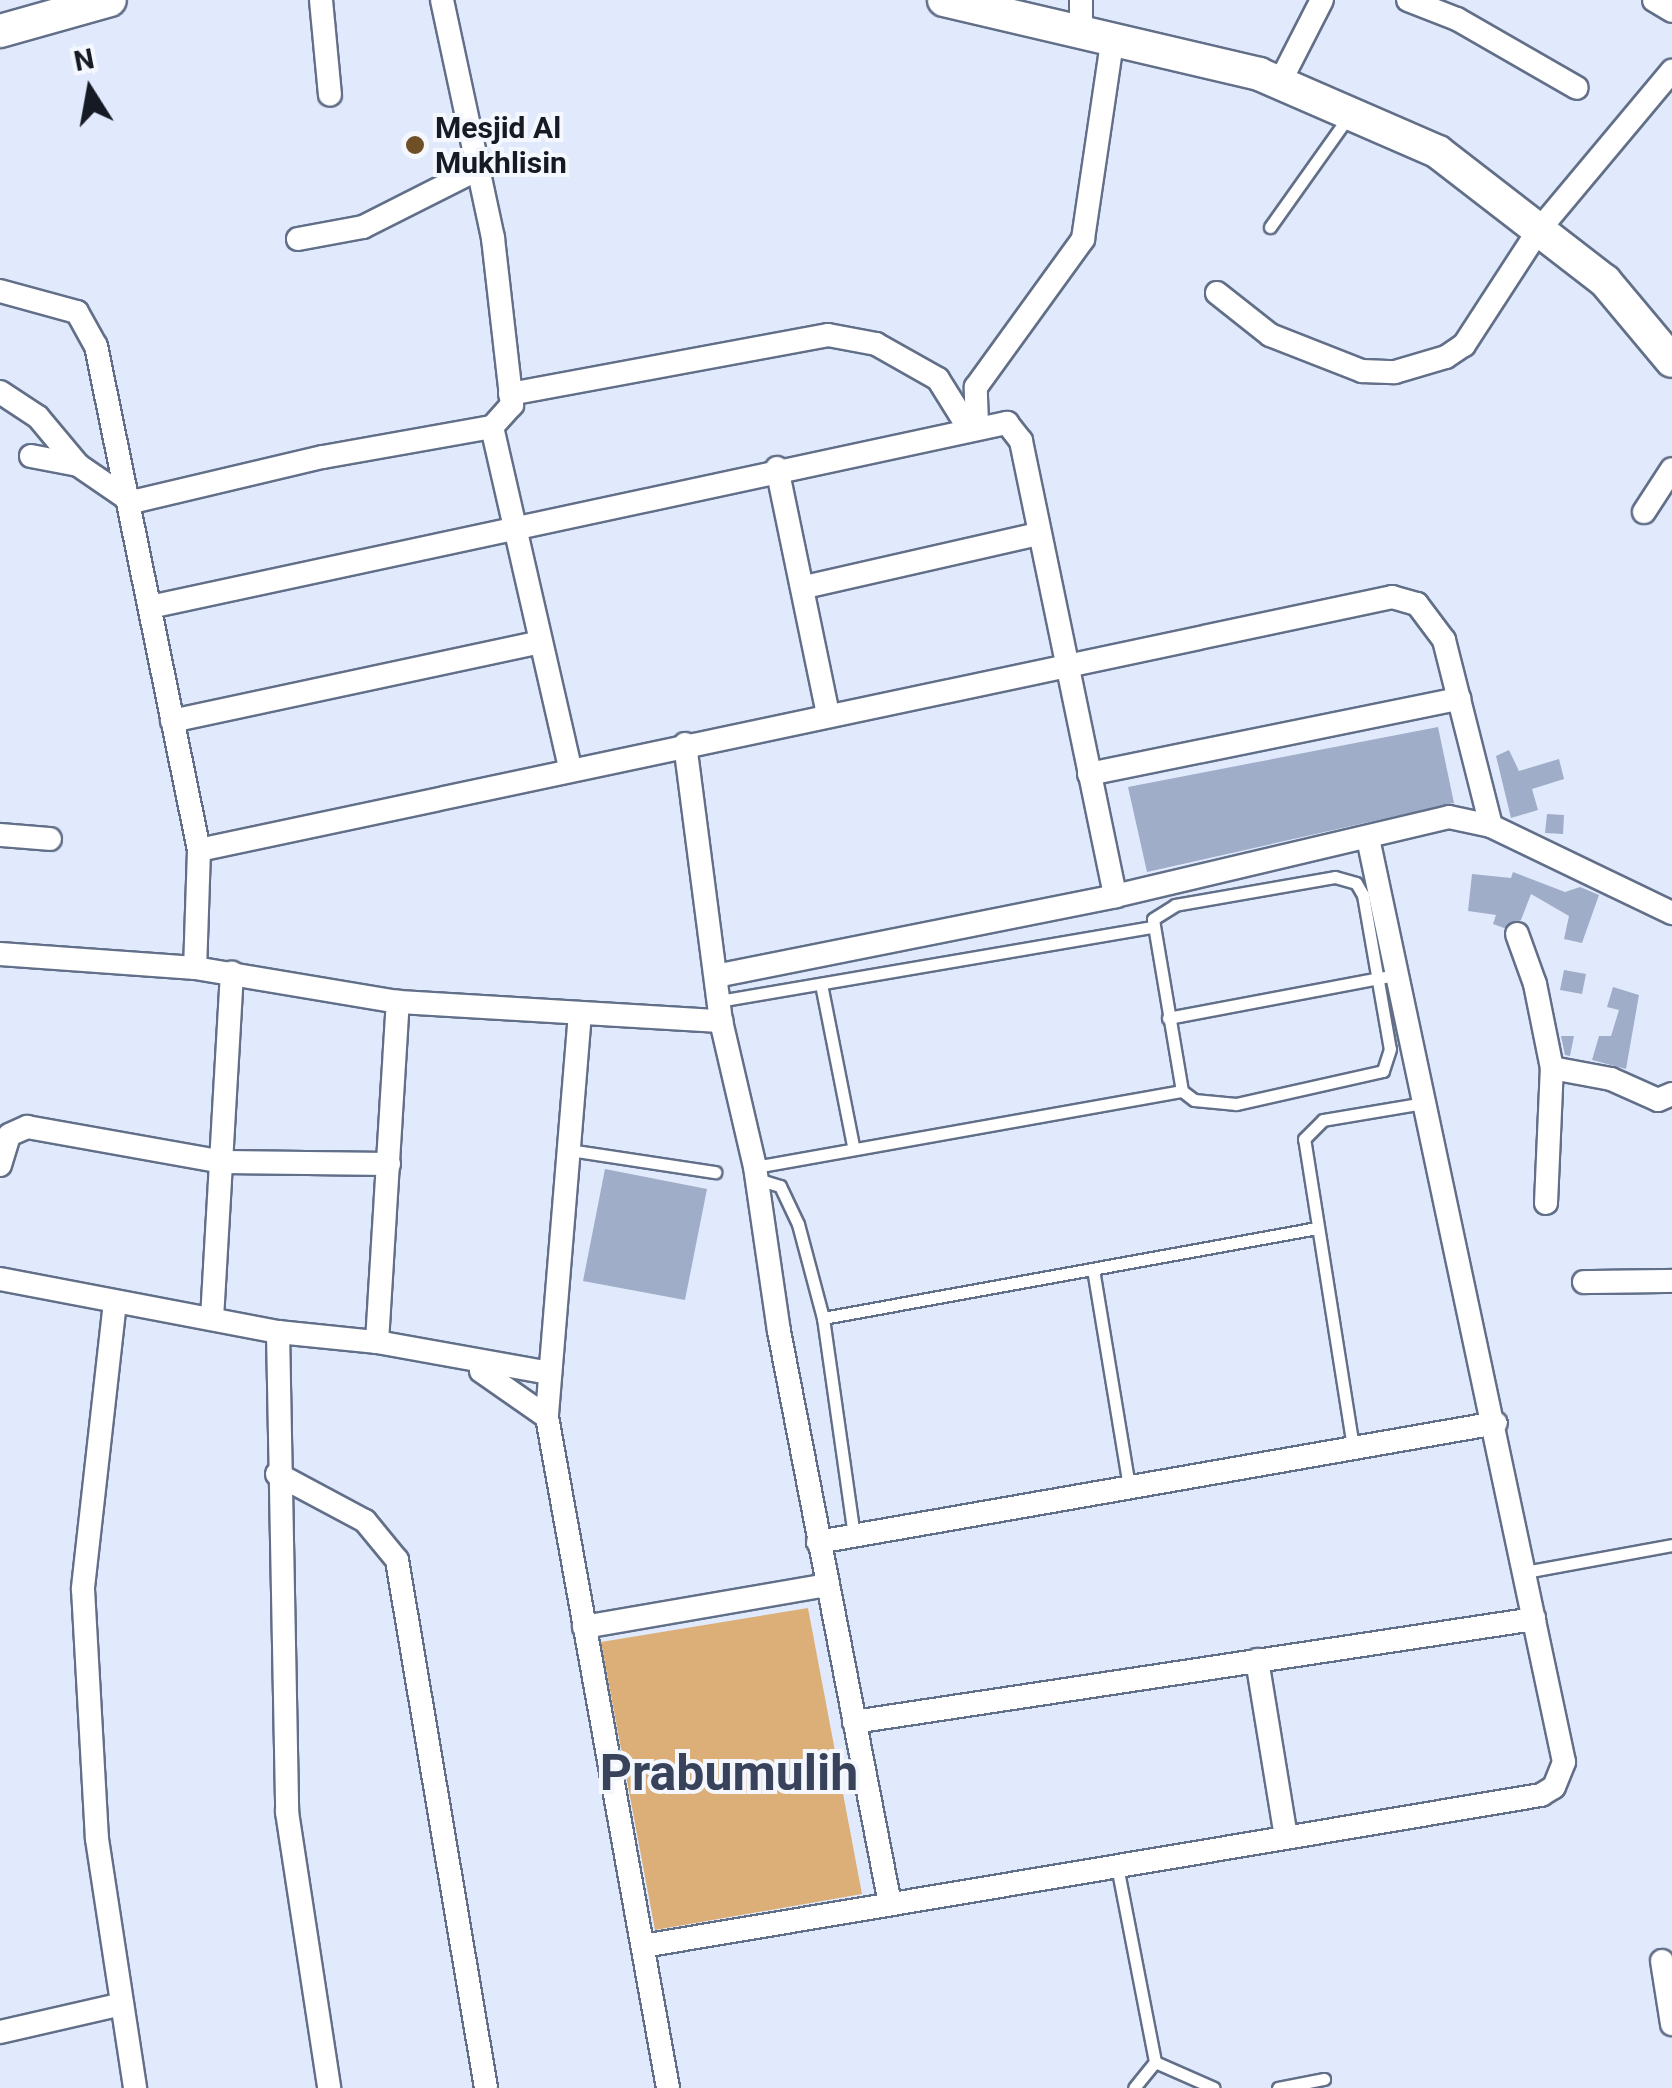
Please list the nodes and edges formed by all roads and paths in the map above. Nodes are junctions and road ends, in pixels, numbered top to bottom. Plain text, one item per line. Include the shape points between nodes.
1 (110, 0) edge
2 (321, 0) edge
3 (442, 0) edge
4 (944, 0) edge
5 (1322, 0) edge
6 (1408, 0) edge
7 (1654, 0) edge
8 (995, 6) edge
9 (1672, 11) edge
10 (1091, 22) edge
11 (0, 31) edge
12 (1672, 71) edge
13 (1280, 82) junction
14 (1576, 88) dead end
15 (330, 94) dead end
16 (1351, 113) junction
17 (478, 169) junction
18 (1270, 227) dead end
19 (1538, 231) junction
20 (298, 239) dead end
21 (0, 290) edge
22 (1217, 293) dead end
23 (1672, 361) edge
24 (0, 392) edge
25 (510, 394) junction
26 (972, 426) junction
27 (492, 428) junction
28 (30, 456) dead end
29 (78, 465) junction
30 (777, 468) junction
31 (1672, 469) edge
32 (132, 502) junction
33 (1644, 512) dead end
34 (518, 524) junction
35 (1039, 534) junction
36 (805, 586) junction
37 (150, 607) junction
38 (542, 642) junction
39 (1069, 669) junction
40 (1459, 699) junction
41 (828, 715) junction
42 (172, 721) junction
43 (684, 744) junction
44 (570, 768) junction
45 (1089, 774) junction
46 (1491, 826) junction
47 (0, 835) edge
48 (1368, 838) junction
49 (50, 839) dead end
50 (198, 850) junction
51 (1115, 896) junction
52 (1672, 913) edge
53 (1153, 927) junction
54 (1516, 934) dead end
55 (0, 954) edge
56 (195, 968) junction
57 (232, 973) junction
58 (716, 976) junction
59 (1387, 977) junction
60 (821, 984) junction
61 (398, 1002) junction
62 (720, 1011) junction
63 (580, 1013) junction
64 (1168, 1018) junction
65 (1552, 1068) junction
66 (1182, 1091) junction
67 (1672, 1094) edge
68 (1424, 1103) junction
69 (852, 1146) junction
70 (569, 1150) junction
71 (224, 1162) junction
72 (390, 1164) junction
73 (0, 1165) edge
74 (714, 1172) dead end
75 (756, 1173) junction
76 (1546, 1203) dead end
77 (1318, 1228) junction
78 (1092, 1269) junction
79 (0, 1279) edge
80 (1584, 1282) dead end
81 (1672, 1282) edge
82 (116, 1302) junction
83 (823, 1318) junction
84 (212, 1319) junction
85 (278, 1332) junction
86 (377, 1342) junction
87 (465, 1362) junction
88 (550, 1373) junction
89 (547, 1417) junction
90 (1496, 1424) junction
91 (1353, 1447) junction
92 (276, 1474) junction
93 (1129, 1487) junction
94 (854, 1536) junction
95 (818, 1542) junction
96 (1672, 1545) edge
97 (1525, 1572) junction
98 (826, 1585) junction
99 (1534, 1618) junction
100 (584, 1627) junction
101 (1256, 1660) junction
102 (854, 1722) junction
103 (1286, 1837) junction
104 (1117, 1866) junction
105 (890, 1904) junction
106 (643, 1946) junction
107 (1662, 1961) dead end
108 (122, 2004) junction
109 (1672, 2024) edge
110 (0, 2032) edge
111 (1155, 2062) junction
112 (1324, 2079) dead end
113 (135, 2088) edge
114 (329, 2088) edge
115 (486, 2088) edge
116 (668, 2088) edge
117 (1134, 2088) edge
118 (1214, 2088) edge
119 (1278, 2088) edge

1 - 11 street
2 - 15 street
3 - 17 street
4 - 8 street
5 - 13 street
6 - 14 street via 1457,19
7 - 9 street
8 - 10 street
10 - 13 street
10 - 26 street via 1083,239 976,387
12 - 19 street
13 - 16 street
16 - 18 lane
16 - 19 street via 1438,152
17 - 20 street via 363,227
17 - 25 street via 493,238
19 - 22 street via 1464,345 1395,372 1362,372 1270,335
19 - 23 street via 1604,281
21 - 32 street via 77,312 90,330
24 - 29 street via 38,417
25 - 26 street via 828,336 876,344 928,373
25 - 27 street via 512,405
26 - 30 street
26 - 35 street via 1007,423 1018,434
27 - 32 street via 323,457
27 - 34 street
28 - 29 street
29 - 32 street
30 - 34 street
30 - 36 street
31 - 33 street
32 - 37 street
34 - 37 street
34 - 38 street
35 - 36 street
35 - 39 street
36 - 41 street
37 - 42 street
38 - 42 street
38 - 44 street
39 - 40 street via 1392,597 1431,616
39 - 41 street
39 - 45 street
40 - 45 street
40 - 46 street
41 - 43 street
42 - 50 street
43 - 44 street
43 - 58 street
44 - 50 street
45 - 51 street
46 - 48 street via 1448,817
46 - 52 street
47 - 49 street
48 - 51 street
48 - 59 street
50 - 56 street
51 - 58 street
53 - 59 lane via 1157,913 1175,905 1346,878 1362,895
53 - 60 lane
53 - 64 lane
54 - 65 street via 1535,984
55 - 56 street
56 - 57 street
57 - 61 street
57 - 71 street
58 - 62 street
59 - 64 lane
59 - 66 lane via 1390,1050 1375,1076 1223,1105
59 - 68 street
60 - 62 lane
60 - 69 lane
61 - 63 street
61 - 72 street
62 - 63 street
62 - 75 street
63 - 70 street
64 - 66 lane
65 - 67 street via 1611,1079 1658,1100
65 - 76 street
66 - 69 lane
68 - 77 lane via 1311,1127 1304,1139
68 - 90 street
69 - 75 lane
70 - 74 lane
70 - 88 street
71 - 72 street
71 - 73 street via 27,1127 9,1135
71 - 84 street
72 - 86 street
75 - 83 lane via 789,1200
75 - 95 street
77 - 78 lane
77 - 91 lane
78 - 83 lane
78 - 93 lane
79 - 82 street
80 - 81 street
82 - 84 street
82 - 108 street via 84,1589 97,1839
83 - 94 lane
84 - 85 street
85 - 86 street
85 - 92 street
86 - 87 street
87 - 88 street
87 - 89 street
88 - 89 street
89 - 100 street
90 - 91 street
90 - 97 street
91 - 93 street
92 - 114 street via 288,1812
92 - 115 street via 366,1520 396,1560
93 - 94 street
94 - 95 street
95 - 98 street
96 - 97 lane
97 - 99 street
98 - 100 street
98 - 102 street
99 - 101 street
99 - 103 street via 1564,1762 1554,1787 1541,1795
100 - 106 street
101 - 102 street
101 - 103 street
102 - 105 street
103 - 104 street
104 - 105 street
104 - 111 lane
105 - 106 street
106 - 116 street
107 - 109 street
108 - 110 street
108 - 113 street
111 - 117 lane
111 - 118 lane
112 - 119 lane

